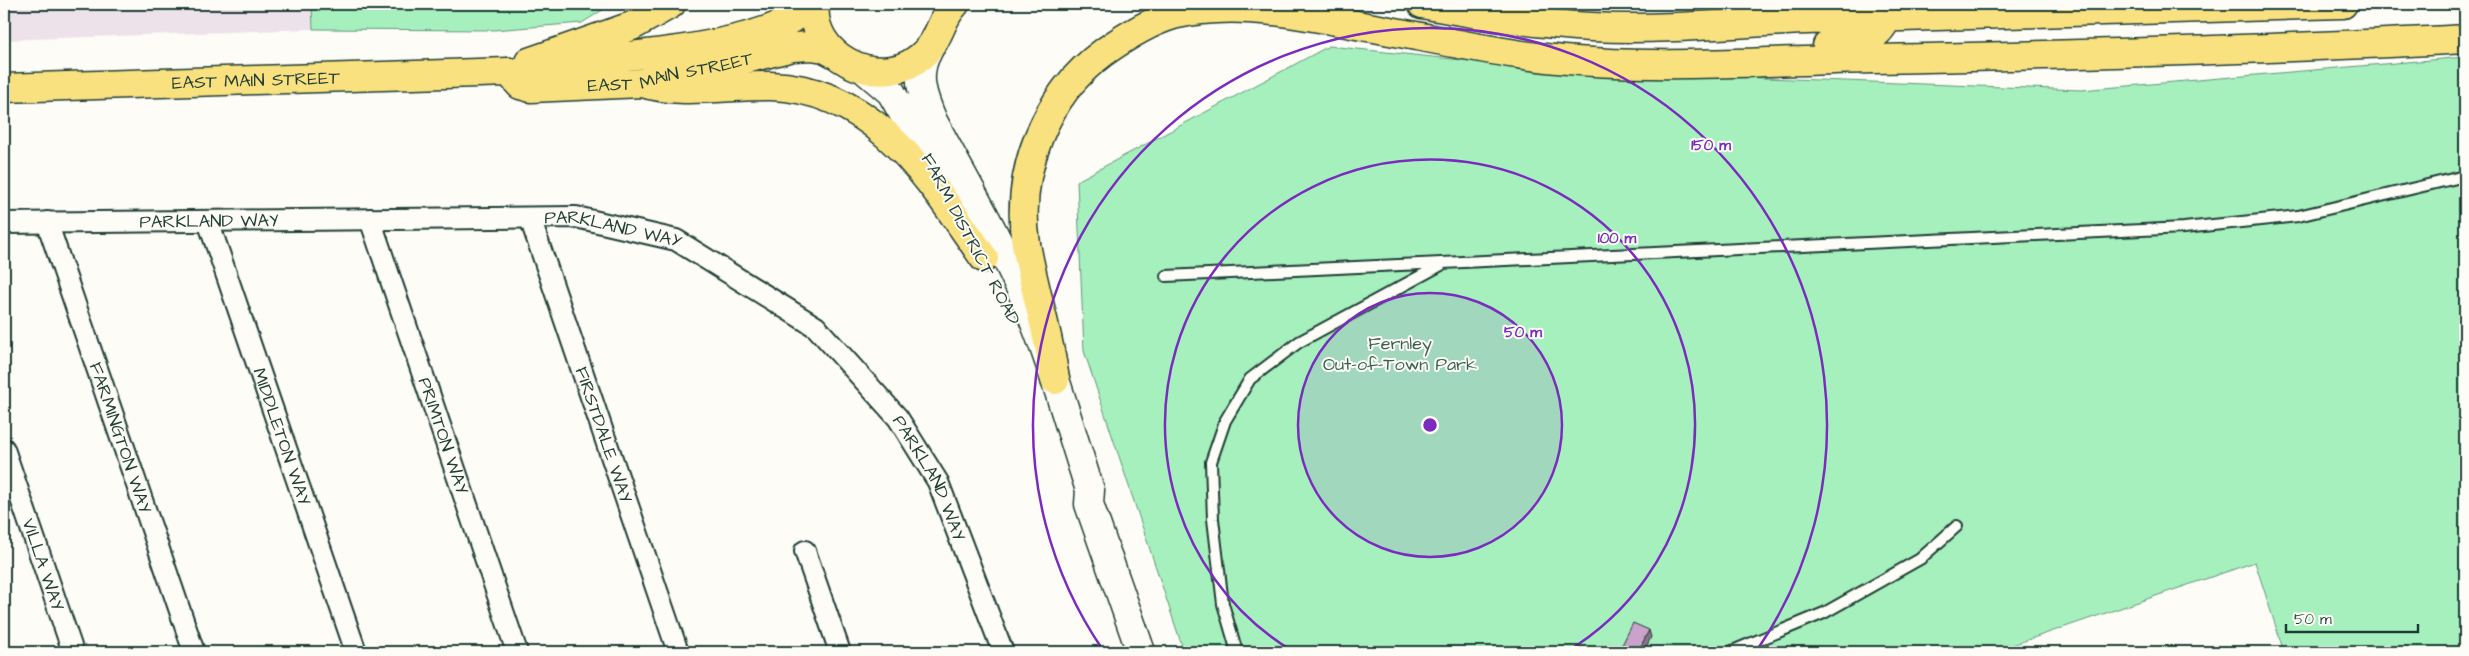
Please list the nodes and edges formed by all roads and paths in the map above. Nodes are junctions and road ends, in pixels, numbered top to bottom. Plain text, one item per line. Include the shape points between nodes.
1 (671, 4) edge
2 (808, 4) edge
3 (815, 4) edge
4 (1422, 4) edge
5 (2343, 4) edge
6 (1263, 6) edge
7 (949, 9) edge
8 (1887, 18) junction
9 (2465, 39) edge
10 (928, 51) junction
11 (835, 54) junction
12 (1709, 62) junction
13 (519, 68) junction
14 (865, 70) junction
15 (642, 83) junction
16 (4, 88) edge
17 (2465, 176) edge
18 (530, 218) junction
19 (370, 219) junction
20 (208, 221) junction
21 (47, 222) junction
22 (4, 223) edge
23 (984, 258) junction
24 (1444, 263) junction
25 (1166, 276) dead end
26 (1055, 380) junction
27 (4, 449) edge
28 (1089, 504) junction
29 (1957, 526) dead end
30 (805, 551) dead end
31 (73, 652) edge
32 (194, 652) edge
33 (356, 652) edge
34 (517, 652) edge
35 (678, 652) edge
36 (840, 652) edge
37 (1003, 652) edge
38 (1141, 652) edge
39 (1238, 652) edge
40 (1730, 652) edge

1 - 13 main road via 632,26
2 - 13 main road, EAST MAIN STREET via 797,16 780,24 752,34 681,50
3 - 11 main road via 817,25
4 - 8 main road via 1496,18 1593,27
5 - 8 main road
6 - 12 main road via 1564,60
6 - 26 main road via 1210,8 1182,13 1135,32 1080,72 1059,98 1042,128 1027,179 1023,209 1026,241
7 - 10 main road via 938,37
8 - 12 main road via 1881,31 1871,38
9 - 12 main road via 2302,47
10 - 14 main road via 899,69
10 - 26 main road, FARM DISTRICT ROAD via 920,72 925,102 1011,267
11 - 14 main road
11 - 15 main road, EAST MAIN STREET via 812,46 793,47
13 - 15 main road, EAST MAIN STREET via 520,85 531,88
13 - 16 main road, EAST MAIN STREET
14 - 23 main road, FARM DISTRICT ROAD via 891,92
15 - 23 main road via 680,88 774,86 816,95 851,109 883,131 913,160
17 - 24 lane via 2298,216 2184,228
18 - 19 street, PARKLAND WAY
18 - 35 street, FIRSTDALE WAY
18 - 37 street, PARKLAND WAY via 576,217 676,240 816,327 898,418 938,482
19 - 20 street, PARKLAND WAY
19 - 34 street, PRIMTON WAY
20 - 21 street, PARKLAND WAY
20 - 33 street, MIDDLETON WAY
21 - 22 street, PARKLAND WAY
21 - 32 street, FARMINGTON WAY
23 - 28 main road, FARM DISTRICT ROAD via 1016,320 1078,494
24 - 25 lane
24 - 39 lane via 1299,342 1250,379 1225,421 1211,462 1213,519 1222,604
26 - 28 main road, FARM DISTRICT ROAD via 1090,490
27 - 31 street, VILLA WAY
28 - 38 main road, FARM DISTRICT ROAD
29 - 40 lane via 1920,559 1824,613
30 - 36 street

